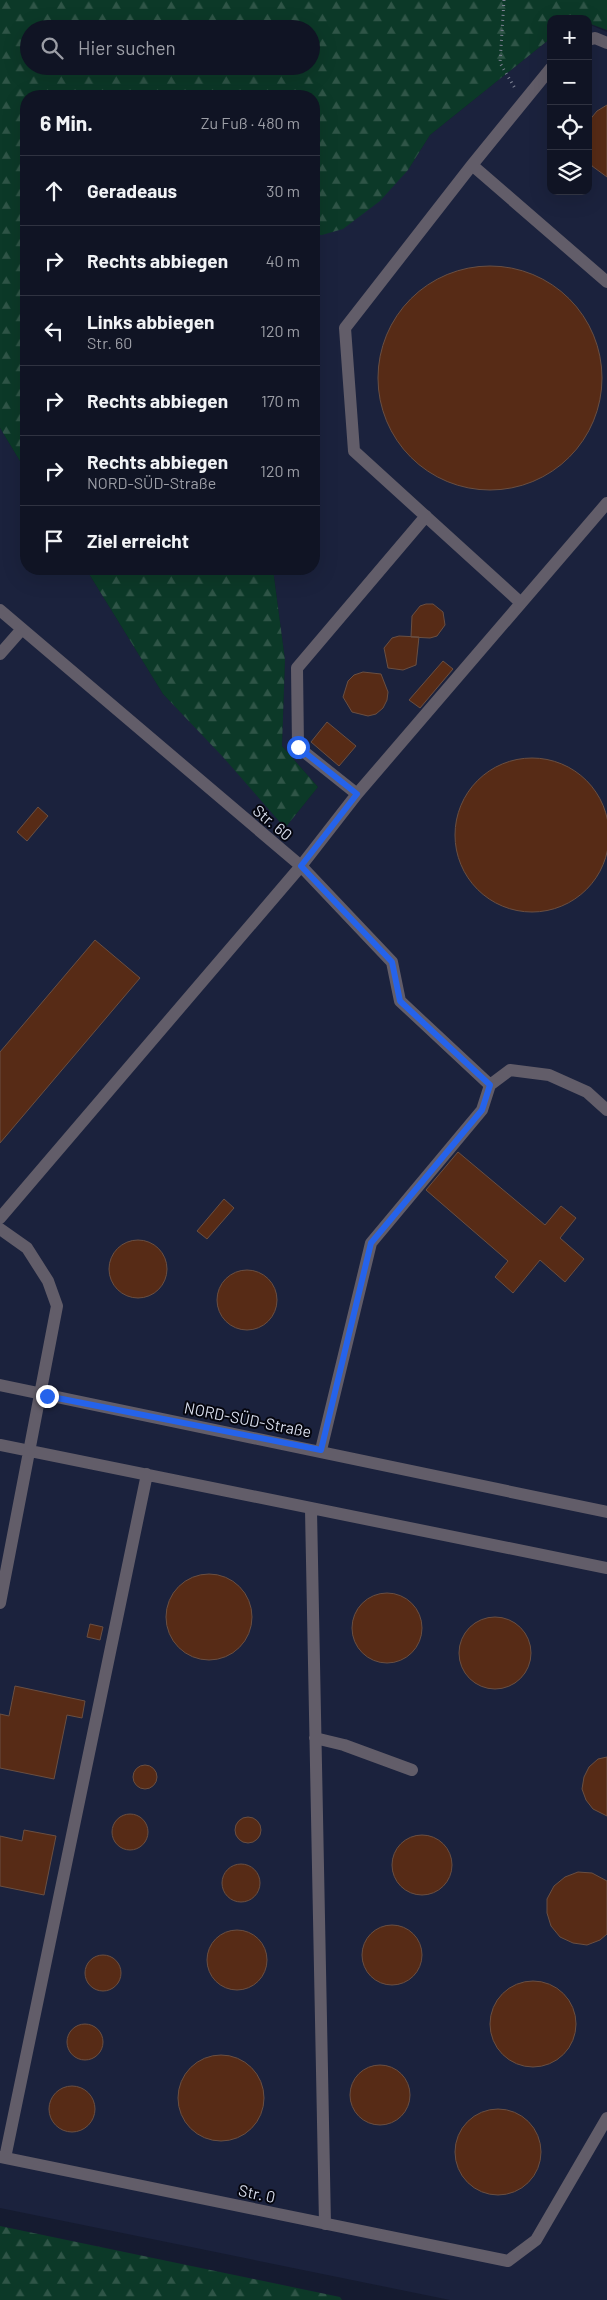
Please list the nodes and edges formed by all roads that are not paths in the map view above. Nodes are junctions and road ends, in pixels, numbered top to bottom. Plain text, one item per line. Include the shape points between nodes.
1 (592, 39) edge
2 (607, 43) edge
3 (547, 73) edge
4 (472, 165) junction
5 (607, 282) edge
6 (607, 503) edge
7 (426, 516) junction
8 (521, 603) junction
9 (0, 610) edge
10 (22, 629) junction
11 (0, 654) edge
12 (357, 794) junction
13 (301, 866) junction
14 (490, 1085) junction
15 (607, 1110) edge
16 (0, 1218) edge
17 (0, 1229) edge
18 (0, 1385) edge
19 (40, 1393) junction
20 (0, 1444) edge
21 (28, 1450) junction
22 (321, 1450) junction
23 (147, 1474) junction
24 (310, 1510) junction
25 (607, 1512) edge
26 (607, 1568) edge
27 (0, 1603) edge
28 (315, 1738) junction
29 (412, 1770) dead end
30 (607, 2118) edge
31 (2, 2157) edge
32 (325, 2224) junction

1 - 2 lane
3 - 4 lane
4 - 5 lane
4 - 7 lane via 345,328 354,451
6 - 8 lane
7 - 8 lane
7 - 12 lane via 297,668 298,747
8 - 12 lane
9 - 10 lane, Str. 60
10 - 11 lane
10 - 13 lane, Str. 60
12 - 13 lane
13 - 14 lane, Str. 60 via 392,962 400,1001
13 - 16 lane
14 - 15 lane via 510,1070 549,1074 587,1092
14 - 22 lane via 482,1110 371,1243
17 - 19 lane via 27,1248 48,1281 57,1306
18 - 19 lane, NORD-SÜD-Straße
19 - 21 lane
19 - 22 lane, NORD-SÜD-Straße
20 - 21 lane
21 - 23 lane
21 - 27 lane
22 - 25 lane, NORD-SÜD-Straße
23 - 24 lane
23 - 31 lane
24 - 26 lane
24 - 28 lane
28 - 29 lane
28 - 32 lane
30 - 32 lane, Str. 0 via 536,2240 508,2261
31 - 32 lane, Str. 0

